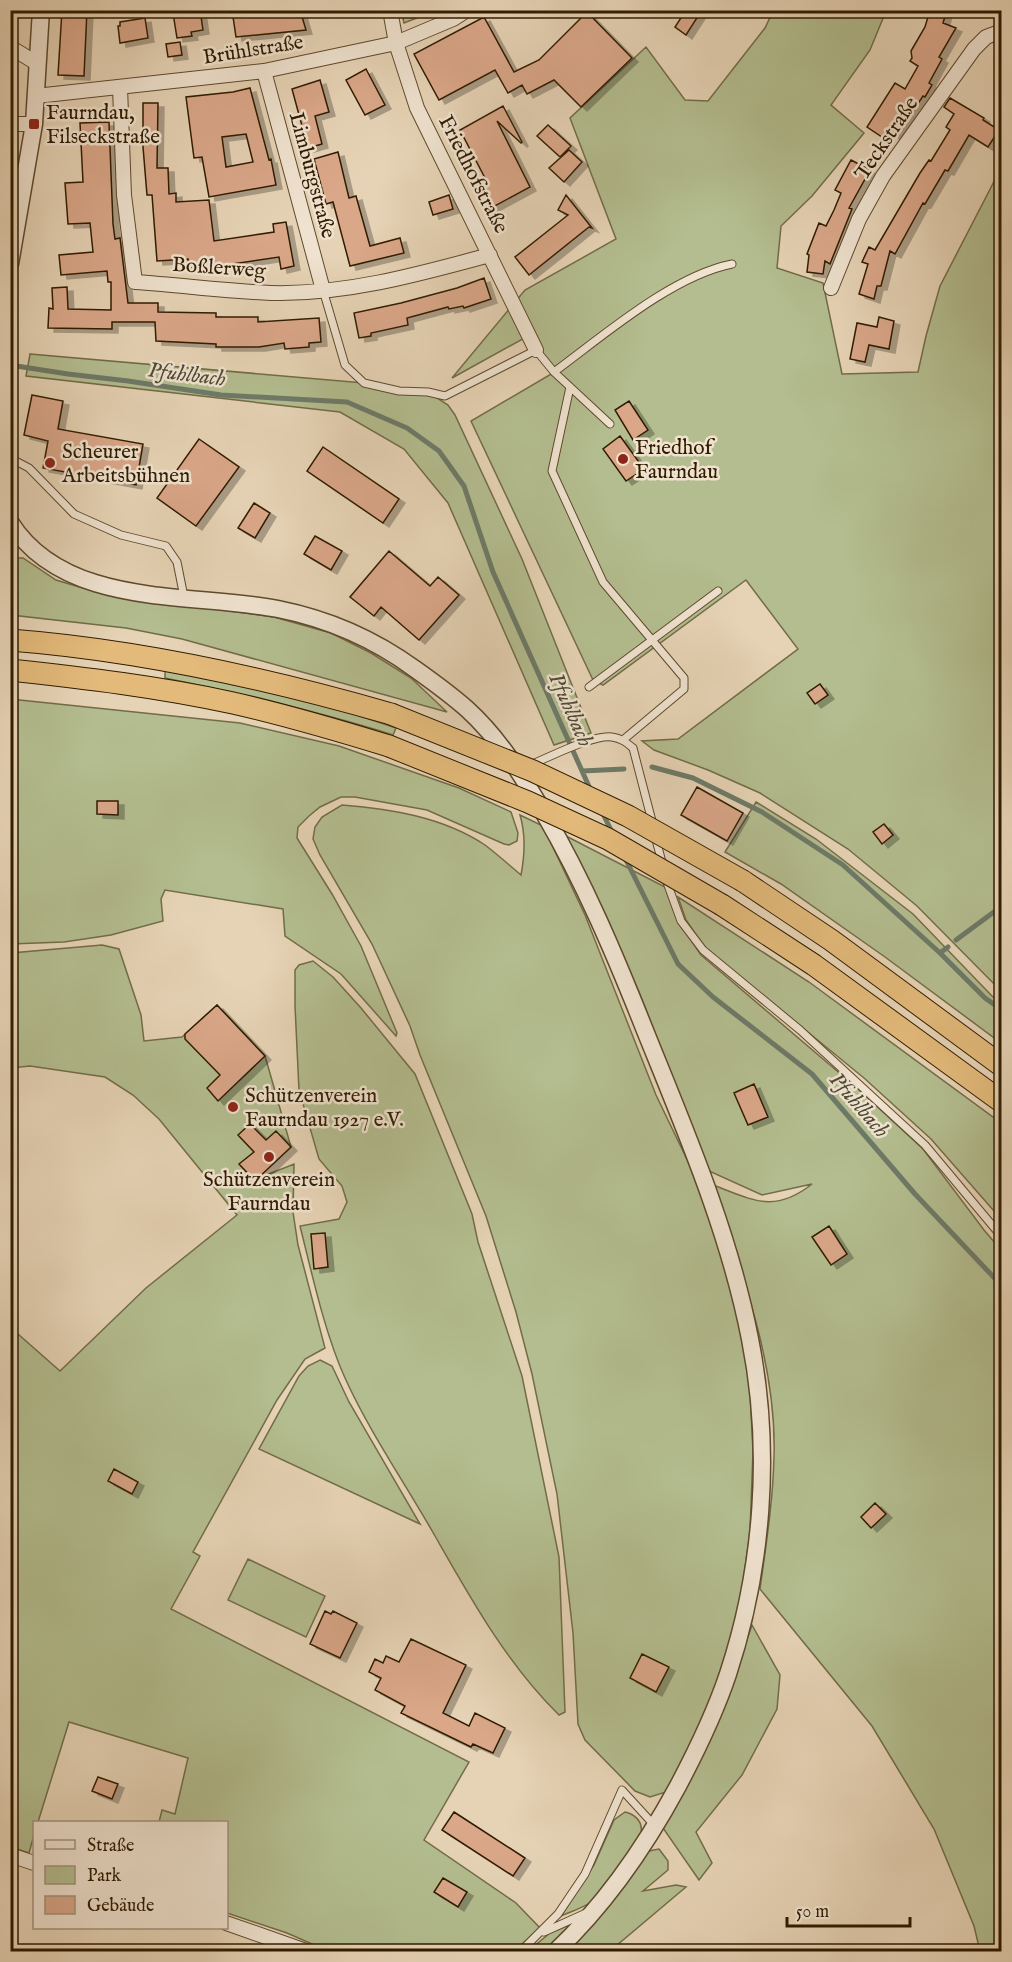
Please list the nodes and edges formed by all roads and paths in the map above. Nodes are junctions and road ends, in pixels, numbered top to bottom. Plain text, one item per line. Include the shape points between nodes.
1 (41, 10) edge
2 (390, 10) edge
3 (467, 10) edge
4 (1002, 31) edge
5 (396, 43) junction
6 (10, 47) edge
7 (38, 64) junction
8 (264, 71) junction
9 (120, 87) junction
10 (36, 96) junction
11 (10, 124) edge
12 (34, 124) junction
13 (12, 243) edge
14 (490, 255) junction
15 (10, 264) edge
16 (732, 264) dead end
17 (831, 288) dead end
18 (323, 290) junction
19 (536, 350) junction
20 (554, 372) junction
21 (570, 387) junction
22 (610, 424) dead end
23 (10, 458) edge
24 (10, 522) edge
25 (718, 591) dead end
26 (184, 597) junction
27 (10, 640) edge
28 (652, 640) junction
29 (10, 670) edge
30 (589, 687) dead end
31 (623, 740) junction
32 (519, 769) junction
33 (1002, 1066) edge
34 (1002, 1102) edge
35 (1002, 1237) edge
36 (656, 1827) junction
37 (10, 1855) edge
38 (33, 1863) edge
39 (593, 1910) junction
40 (228, 1924) edge
41 (539, 1934) junction
42 (309, 1952) edge
43 (520, 1952) edge
44 (555, 1952) edge

1 - 7 street
2 - 5 street, Friedhofstraße
3 - 5 street, Brühlstraße
4 - 17 street, Teckstraße via 986,37 974,49 883,176 859,219
5 - 8 street, Brühlstraße
5 - 14 street, Friedhofstraße via 417,108
6 - 7 street
7 - 10 street
8 - 9 street, Brühlstraße
8 - 18 street, Limburgstraße
9 - 10 street, Brühlstraße
9 - 18 street, Boßlerweg via 124,195 135,282 273,293
10 - 12 street
11 - 12 street
12 - 13 street
13 - 15 street
14 - 18 street, Boßlerweg via 404,278
14 - 19 street, Friedhofstraße
16 - 20 lane via 714,267 664,292
18 - 19 lane via 345,365 364,383 399,392 446,396
19 - 20 lane
20 - 21 lane
21 - 22 lane
21 - 28 lane via 552,471 603,582
23 - 26 lane via 29,468 74,514 121,535 166,546 177,562
24 - 26 street via 42,557 60,570 95,584
25 - 28 lane
26 - 32 street via 279,609 343,628 380,644 468,710
27 - 33 highway, bridge via 120,652 311,691 391,714 533,771 628,816 742,881 831,940
28 - 30 lane
28 - 31 lane via 684,678 684,689
29 - 34 highway, bridge via 233,703 304,720 389,746 506,792 598,834 722,905 814,965
31 - 32 lane via 611,736 582,743
31 - 35 lane via 633,748 668,888 681,921 704,950 800,1030 925,1146
32 - 36 street via 565,849 625,982 702,1174 733,1265 751,1343 763,1453 758,1535 747,1606 728,1676 700,1744
36 - 39 street
36 - 41 lane via 622,1791 585,1874
37 - 38 street
39 - 41 lane
39 - 44 street
40 - 42 street
41 - 43 lane

